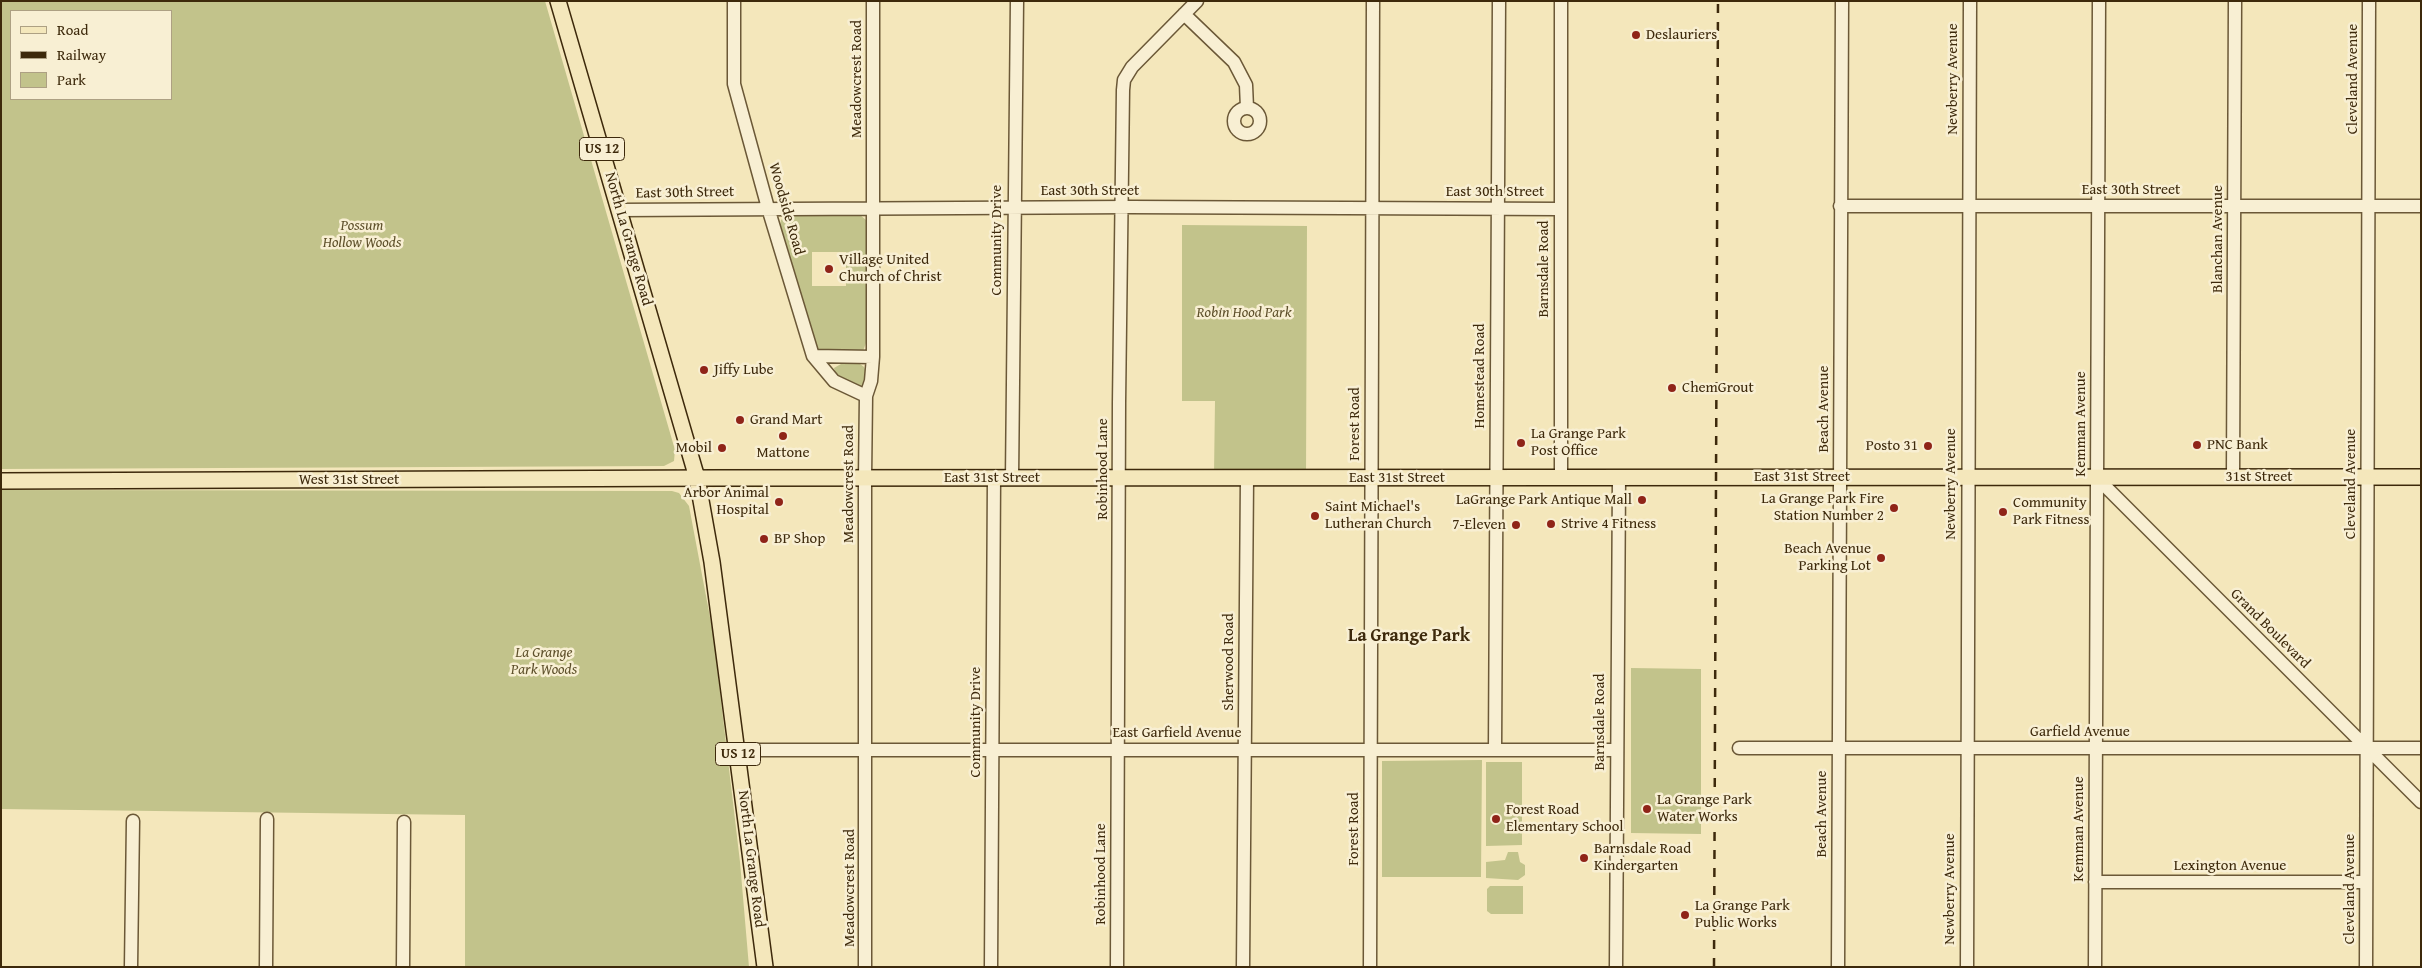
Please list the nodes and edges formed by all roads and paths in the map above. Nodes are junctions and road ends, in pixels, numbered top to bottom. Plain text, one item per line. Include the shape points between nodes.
1 (558, 1) edge
2 (734, 1) edge
3 (873, 1) edge
4 (1016, 1) edge
5 (1197, 1) edge
6 (1373, 1) edge
7 (1499, 1) edge
8 (1561, 1) edge
9 (1842, 1) edge
10 (1970, 1) edge
11 (2099, 1) edge
12 (2235, 1) edge
13 (2369, 1) edge
14 (1184, 14) junction
15 (1247, 108) dead end
16 (1840, 206) junction
17 (1969, 206) junction
18 (2098, 206) junction
19 (2234, 206) junction
20 (2368, 206) junction
21 (2421, 206) edge
22 (768, 208) junction
23 (873, 208) junction
24 (1014, 208) junction
25 (1121, 208) junction
26 (1372, 208) junction
27 (1497, 208) junction
28 (1560, 209) junction
29 (620, 210) junction
30 (813, 356) junction
31 (873, 357) junction
32 (866, 396) junction
33 (1561, 477) junction
34 (1619, 477) junction
35 (1840, 477) junction
36 (1968, 477) junction
37 (2233, 477) junction
38 (2367, 477) junction
39 (2421, 477) edge
40 (697, 478) junction
41 (865, 478) junction
42 (994, 478) junction
43 (1012, 478) junction
44 (1119, 478) junction
45 (1247, 478) junction
46 (1371, 478) junction
47 (1496, 478) junction
48 (2097, 478) junction
49 (1, 481) edge
50 (1739, 748) dead end
51 (1839, 748) junction
52 (2096, 748) junction
53 (2366, 748) junction
54 (2421, 748) edge
55 (992, 749) junction
56 (1118, 749) junction
57 (1967, 749) junction
58 (737, 750) junction
59 (867, 750) junction
60 (1245, 750) junction
61 (1370, 750) junction
62 (1495, 750) junction
63 (1616, 750) junction
64 (2421, 802) edge
65 (267, 819) dead end
66 (133, 820) dead end
67 (404, 822) dead end
68 (2095, 882) junction
69 (2366, 882) junction
70 (131, 967) edge
71 (266, 967) edge
72 (403, 967) edge
73 (764, 967) edge
74 (866, 967) edge
75 (991, 967) edge
76 (1117, 967) edge
77 (1244, 967) edge
78 (1370, 967) edge
79 (1616, 967) edge
80 (1838, 967) edge
81 (1967, 967) edge
82 (2095, 967) edge
83 (2366, 967) edge

1 - 29 main road, North La Grange Road / US 12
2 - 22 street, Woodside Road via 734,84
3 - 23 street, Meadowcrest Road
4 - 24 street, Community Drive
5 - 14 street, Robinhood Lane
6 - 26 street, Forest Road
7 - 27 street, Homestead Road
8 - 28 street, Barnsdale Road
9 - 16 street, Beach Avenue
10 - 17 street, Newberry Avenue
11 - 18 street, Kemman Avenue
12 - 19 street, Blanchan Avenue
13 - 20 street, Cleveland Avenue
14 - 15 street via 1234,62 1246,85
14 - 25 street, Robinhood Lane via 1132,67 1124,80
16 - 17 street, East 30th Street
16 - 35 street, Beach Avenue
17 - 18 street, East 30th Street
17 - 36 street, Newberry Avenue
18 - 19 street, East 30th Street
18 - 48 street, Kemman Avenue
19 - 20 street, East 30th Street
19 - 37 street, Blanchan Avenue
20 - 21 street, East 30th Street
20 - 38 street, Cleveland Avenue
22 - 23 street, East 30th Street
22 - 29 street, East 30th Street
22 - 30 street, Woodside Road
23 - 24 street, East 30th Street
23 - 31 street, Meadowcrest Road
24 - 25 street, East 30th Street
24 - 43 street, Community Drive
25 - 26 street, East 30th Street
25 - 44 street, Robinhood Lane
26 - 27 street, East 30th Street
26 - 46 street, Forest Road
27 - 28 street, East 30th Street
27 - 47 street, Homestead Road
28 - 33 street, Barnsdale Road
29 - 40 main road, North La Grange Road / US 12
30 - 31 street
30 - 32 street, Woodside Road via 834,381
31 - 32 street, Meadowcrest Road
32 - 41 street, Meadowcrest Road
33 - 34 main road, East 31st Street
33 - 47 main road, East 31st Street
34 - 35 main road, East 31st Street
34 - 63 street, Barnsdale Road
35 - 36 main road, East 31st Street
35 - 51 street, Beach Avenue
36 - 48 main road, East 31st Street
36 - 57 street, Newberry Avenue
37 - 38 main road, 31st Street
37 - 48 main road, 31st Street
38 - 39 main road, 31st Street
38 - 53 street, Cleveland Avenue
40 - 41 main road, East 31st Street
40 - 49 main road, West 31st Street
40 - 58 main road, North La Grange Road / US 12
41 - 42 main road, East 31st Street
41 - 59 street, Meadowcrest Road
42 - 43 main road, East 31st Street
42 - 55 street, Community Drive
43 - 44 main road, East 31st Street
44 - 45 main road, East 31st Street
44 - 56 street, Robinhood Lane
45 - 46 main road, East 31st Street
45 - 60 street, Sherwood Road
46 - 47 main road, East 31st Street
46 - 61 street, Forest Road
47 - 62 street, Homestead Road
48 - 52 street, Kemman Avenue
48 - 53 street, Grand Boulevard
50 - 51 street, Garfield Avenue
51 - 57 street, Garfield Avenue
51 - 80 street, Beach Avenue
52 - 53 street, Garfield Avenue
52 - 57 street, Garfield Avenue
52 - 68 street, Kemman Avenue
53 - 54 street, Garfield Avenue
53 - 64 street, Grand Boulevard
53 - 69 street, Cleveland Avenue
55 - 56 street, East Garfield Avenue
55 - 59 street, East Garfield Avenue
55 - 75 street, Community Drive
56 - 60 street, East Garfield Avenue
56 - 76 street, Robinhood Lane
57 - 81 street, Newberry Avenue
58 - 59 street, East Garfield Avenue
58 - 73 main road, North La Grange Road / US 12
59 - 74 street, Meadowcrest Road
60 - 61 street, East Garfield Avenue
60 - 77 street, Sherwood Road
61 - 62 street, East Garfield Avenue
61 - 78 street, Forest Road
62 - 63 street, East Garfield Avenue
63 - 79 street, Barnsdale Road
65 - 71 street
66 - 70 street
67 - 72 street
68 - 69 street, Lexington Avenue
68 - 82 street, Kemman Avenue
69 - 83 street, Cleveland Avenue

